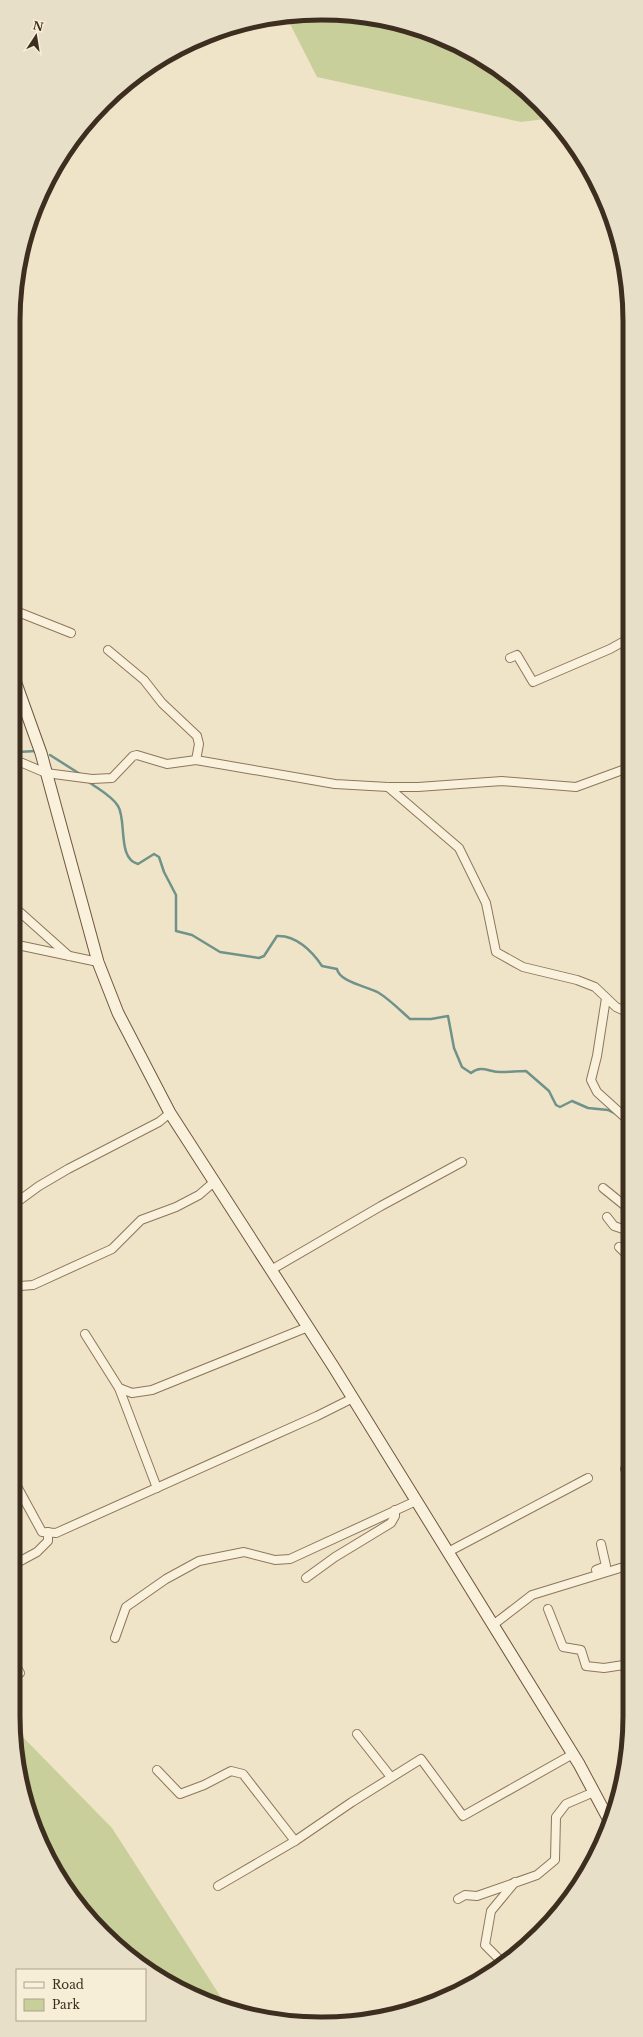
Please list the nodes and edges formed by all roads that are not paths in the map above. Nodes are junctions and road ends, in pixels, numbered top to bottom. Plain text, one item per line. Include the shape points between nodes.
1 (20, 613) edge
2 (71, 633) dead end
3 (623, 642) edge
4 (108, 650) dead end
5 (510, 658) dead end
6 (20, 696) edge
7 (196, 760) junction
8 (20, 762) edge
9 (623, 770) edge
10 (46, 773) junction
11 (388, 787) junction
12 (20, 912) edge
13 (20, 946) edge
14 (69, 956) junction
15 (98, 962) junction
16 (606, 998) junction
17 (623, 1010) edge
18 (170, 1113) junction
19 (623, 1116) edge
20 (462, 1162) dead end
21 (214, 1182) junction
22 (603, 1188) dead end
23 (20, 1200) edge
24 (623, 1204) edge
25 (607, 1217) dead end
26 (623, 1229) edge
27 (619, 1248) dead end
28 (623, 1252) edge
29 (271, 1270) junction
30 (20, 1286) dead end
31 (308, 1327) junction
32 (85, 1334) dead end
33 (119, 1388) junction
34 (353, 1398) junction
35 (588, 1478) dead end
36 (157, 1488) junction
37 (20, 1492) edge
38 (416, 1501) junction
39 (395, 1510) junction
40 (48, 1532) junction
41 (601, 1544) dead end
42 (448, 1552) junction
43 (20, 1561) edge
44 (623, 1567) edge
45 (306, 1578) dead end
46 (542, 1592) junction
47 (548, 1609) dead end
48 (493, 1625) junction
49 (115, 1638) dead end
50 (623, 1665) edge
51 (357, 1734) dead end
52 (573, 1754) junction
53 (157, 1770) dead end
54 (391, 1778) junction
55 (594, 1792) junction
56 (606, 1815) edge
57 (295, 1841) junction
58 (515, 1882) junction
59 (218, 1886) dead end
60 (458, 1899) dead end
61 (499, 1959) edge

1 - 2 street
3 - 5 street via 533,682 517,655
4 - 7 street via 144,680 162,703 197,736 199,744
6 - 10 main road
7 - 10 street via 167,764 137,755 132,756 112,778 92,779
7 - 11 street via 335,784
8 - 10 street
9 - 11 street via 576,787 502,781
10 - 15 main road
11 - 16 street via 459,848 486,903 496,952 523,967 577,980 594,987
12 - 14 street
13 - 14 street
14 - 15 street
15 - 18 main road via 118,1013
16 - 17 street
16 - 19 street via 591,1080 597,1092
18 - 21 main road
18 - 23 street via 159,1122 39,1186
20 - 29 street
21 - 29 main road
21 - 30 street via 176,1207 141,1220 112,1249 33,1284
22 - 24 street
25 - 26 street via 614,1226
27 - 28 street
29 - 31 main road
31 - 33 street via 152,1390 132,1392
31 - 34 main road
32 - 33 street
33 - 36 street
34 - 36 street
34 - 38 main road
35 - 42 street
36 - 40 street via 56,1533
37 - 40 street via 42,1532
38 - 39 street
38 - 42 main road
39 - 45 street via 391,1522
39 - 49 street via 290,1559 275,1560 244,1552 199,1561 166,1579 126,1607
40 - 43 street via 48,1541 37,1552
41 - 46 street via 606,1566 604,1568 544,1585
42 - 48 main road
44 - 46 street
46 - 48 street via 532,1595
47 - 50 street via 564,1647 581,1650 586,1666 604,1668
48 - 52 main road
51 - 54 street
52 - 54 street via 462,1816 421,1759
52 - 55 main road
53 - 57 street via 180,1794 231,1771 243,1774
54 - 57 street
55 - 56 main road
55 - 58 street via 566,1804 556,1817 555,1860 537,1875
57 - 59 street
58 - 60 street via 477,1896 465,1895
58 - 61 street via 491,1911 485,1945

